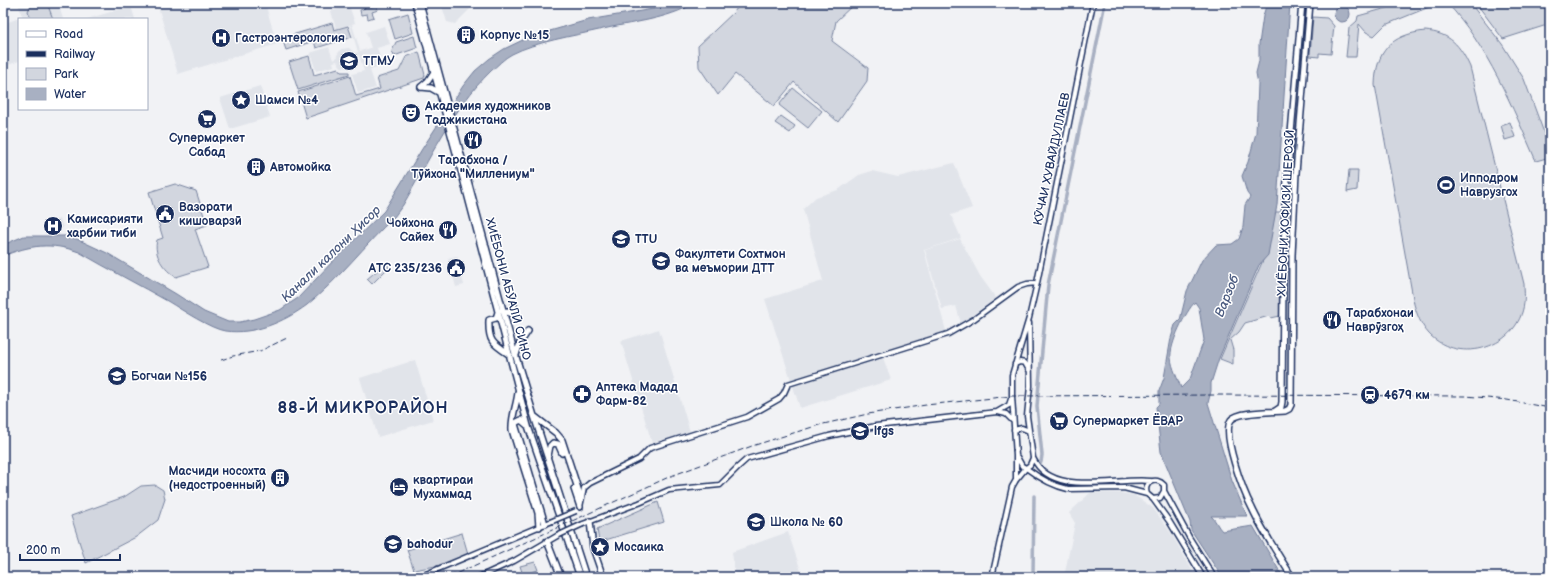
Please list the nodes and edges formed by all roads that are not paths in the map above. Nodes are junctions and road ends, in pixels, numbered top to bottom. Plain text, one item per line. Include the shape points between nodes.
1 (415, 3) edge
2 (420, 3) edge
3 (1093, 3) edge
4 (1302, 3) edge
5 (1310, 3) edge
6 (434, 72) junction
7 (442, 95) junction
8 (1037, 283) junction
9 (514, 306) dead end
10 (500, 309) junction
11 (1282, 311) junction
12 (1291, 311) junction
13 (516, 316) dead end
14 (1029, 318) junction
15 (528, 331) dead end
16 (513, 355) junction
17 (1015, 364) junction
18 (1030, 370) junction
19 (518, 387) junction
20 (1012, 396) junction
21 (1274, 411) junction
22 (997, 412) junction
23 (534, 416) junction
24 (1014, 421) junction
25 (528, 426) junction
26 (1014, 430) junction
27 (1029, 431) junction
28 (1016, 456) junction
29 (1033, 458) junction
30 (548, 459) junction
31 (1026, 468) junction
32 (1016, 480) junction
33 (1152, 481) junction
34 (576, 485) junction
35 (584, 488) junction
36 (1164, 491) junction
37 (1147, 494) junction
38 (581, 498) junction
39 (1153, 499) junction
40 (578, 509) junction
41 (590, 520) junction
42 (547, 523) junction
43 (539, 527) junction
44 (548, 541) junction
45 (1201, 557) junction
46 (1194, 562) junction
47 (419, 577) edge
48 (479, 577) edge
49 (561, 577) edge
50 (580, 577) edge
51 (586, 577) edge
52 (603, 577) edge
53 (992, 577) edge
54 (1203, 577) edge
55 (1214, 577) edge
56 (1292, 577) edge

1 - 6 main road, ХИЁБОНИ АБӮАЛӢ СИНО
2 - 7 main road, ХИЁБОНИ АБӮАЛӢ СИНО
3 - 8 street, КӮЧАИ ХУВАЙДУЛЛАЕВ
4 - 11 main road, ХИЁБОНИ ҲОФИЗИ ШЕРОЗӢ via 1287,178
5 - 12 main road, ХИЁБОНИ ҲОФИЗИ ШЕРОЗӢ via 1295,184
6 - 7 main road, ХИЁБОНИ АБӮАЛӢ СИНО
6 - 7 main road via 421,86 431,88
7 - 10 main road, ХИЁБОНИ АБӮАЛӢ СИНО
8 - 14 street, КӮЧАИ ХУВАЙДУЛЛАЕВ
8 - 35 street via 1018,287 974,319 948,334 788,384 779,399 747,417 650,448 639,460
9 - 10 main road via 510,311
10 - 13 main road
10 - 16 main road, ХИЁБОНИ АБӮАЛӢ СИНО
10 - 16 main road via 497,316 489,320 489,333 493,344
11 - 12 main road
11 - 21 main road, ХИЁБОНИ ҲОФИЗИ ШЕРОЗӢ via 1282,402 1281,407
12 - 21 main road, ХИЁБОНИ ҲОФИЗИ ШЕРОЗӢ via 1291,405 1286,410
14 - 17 street, КӮЧАИ ХУВАЙДУЛЛАЕВ
14 - 18 street, КӮЧАИ ХУВАЙДУЛЛАЕВ
15 - 16 main road
16 - 19 main road, ХИЁБОНИ АБӮАЛӢ СИНО
16 - 23 main road, ХИЁБОНИ АБӮАЛӢ СИНО
17 - 18 street via 1025,363
17 - 20 street, КӮЧАИ ХУВАЙДУЛЛАЕВ
18 - 27 street, КӮЧАИ ХУВАЙДУЛЛАЕВ via 1027,416
19 - 25 main road, ХИЁБОНИ АБӮАЛӢ СИНО
19 - 43 main road via 512,430 538,513
20 - 22 street via 1009,406
20 - 24 street, КӮЧАИ ХУВАЙДУЛЛАЕВ
21 - 56 main road, ХИЁБОНИ ҲОФИЗИ ШЕРОЗӢ via 1239,415 1230,421 1227,430 1232,455 1252,508
22 - 24 street via 1006,414
22 - 41 street via 876,426 829,436 747,460 720,486 668,490
23 - 30 main road, ХИЁБОНИ АБӮАЛӢ СИНО
23 - 34 main road via 562,440
24 - 26 street, КӮЧАИ ХУВАЙДУЛЛАЕВ
25 - 42 main road via 521,420 516,424
25 - 50 main road, ХИЁБОНИ АБӮАЛӢ СИНО
26 - 27 street via 1022,428
26 - 28 street, КӮЧАИ ХУВАЙДУЛЛАЕВ
27 - 29 street, КӮЧАИ ХУВАЙДУЛЛАЕВ
28 - 31 street
28 - 32 street, КӮЧАИ ХУВАЙДУЛЛАЕВ
29 - 31 street, КӮЧАИ ХУВАЙДУЛЛАЕВ
29 - 33 street via 1043,472 1065,482
30 - 40 main road via 550,446 553,443 558,444
30 - 51 main road, ХИЁБОНИ АБӮАЛӢ СИНО
31 - 32 street, КӮЧАИ ХУВАЙДУЛЛАЕВ
31 - 37 street via 1062,488 1124,488
32 - 53 street, КӮЧАИ ХУВАЙДУЛЛАЕВ
33 - 36 street via 1161,482
33 - 37 street via 1146,486
34 - 35 main road
34 - 38 main road
35 - 38 street
36 - 39 street via 1160,498
36 - 45 street
37 - 39 street
38 - 40 street
39 - 46 street
40 - 42 street, bridge
41 - 44 street, bridge
41 - 52 main road via 593,548
42 - 43 street
43 - 47 street
44 - 48 street via 514,561
44 - 49 main road
45 - 46 street
45 - 55 street
46 - 54 street

